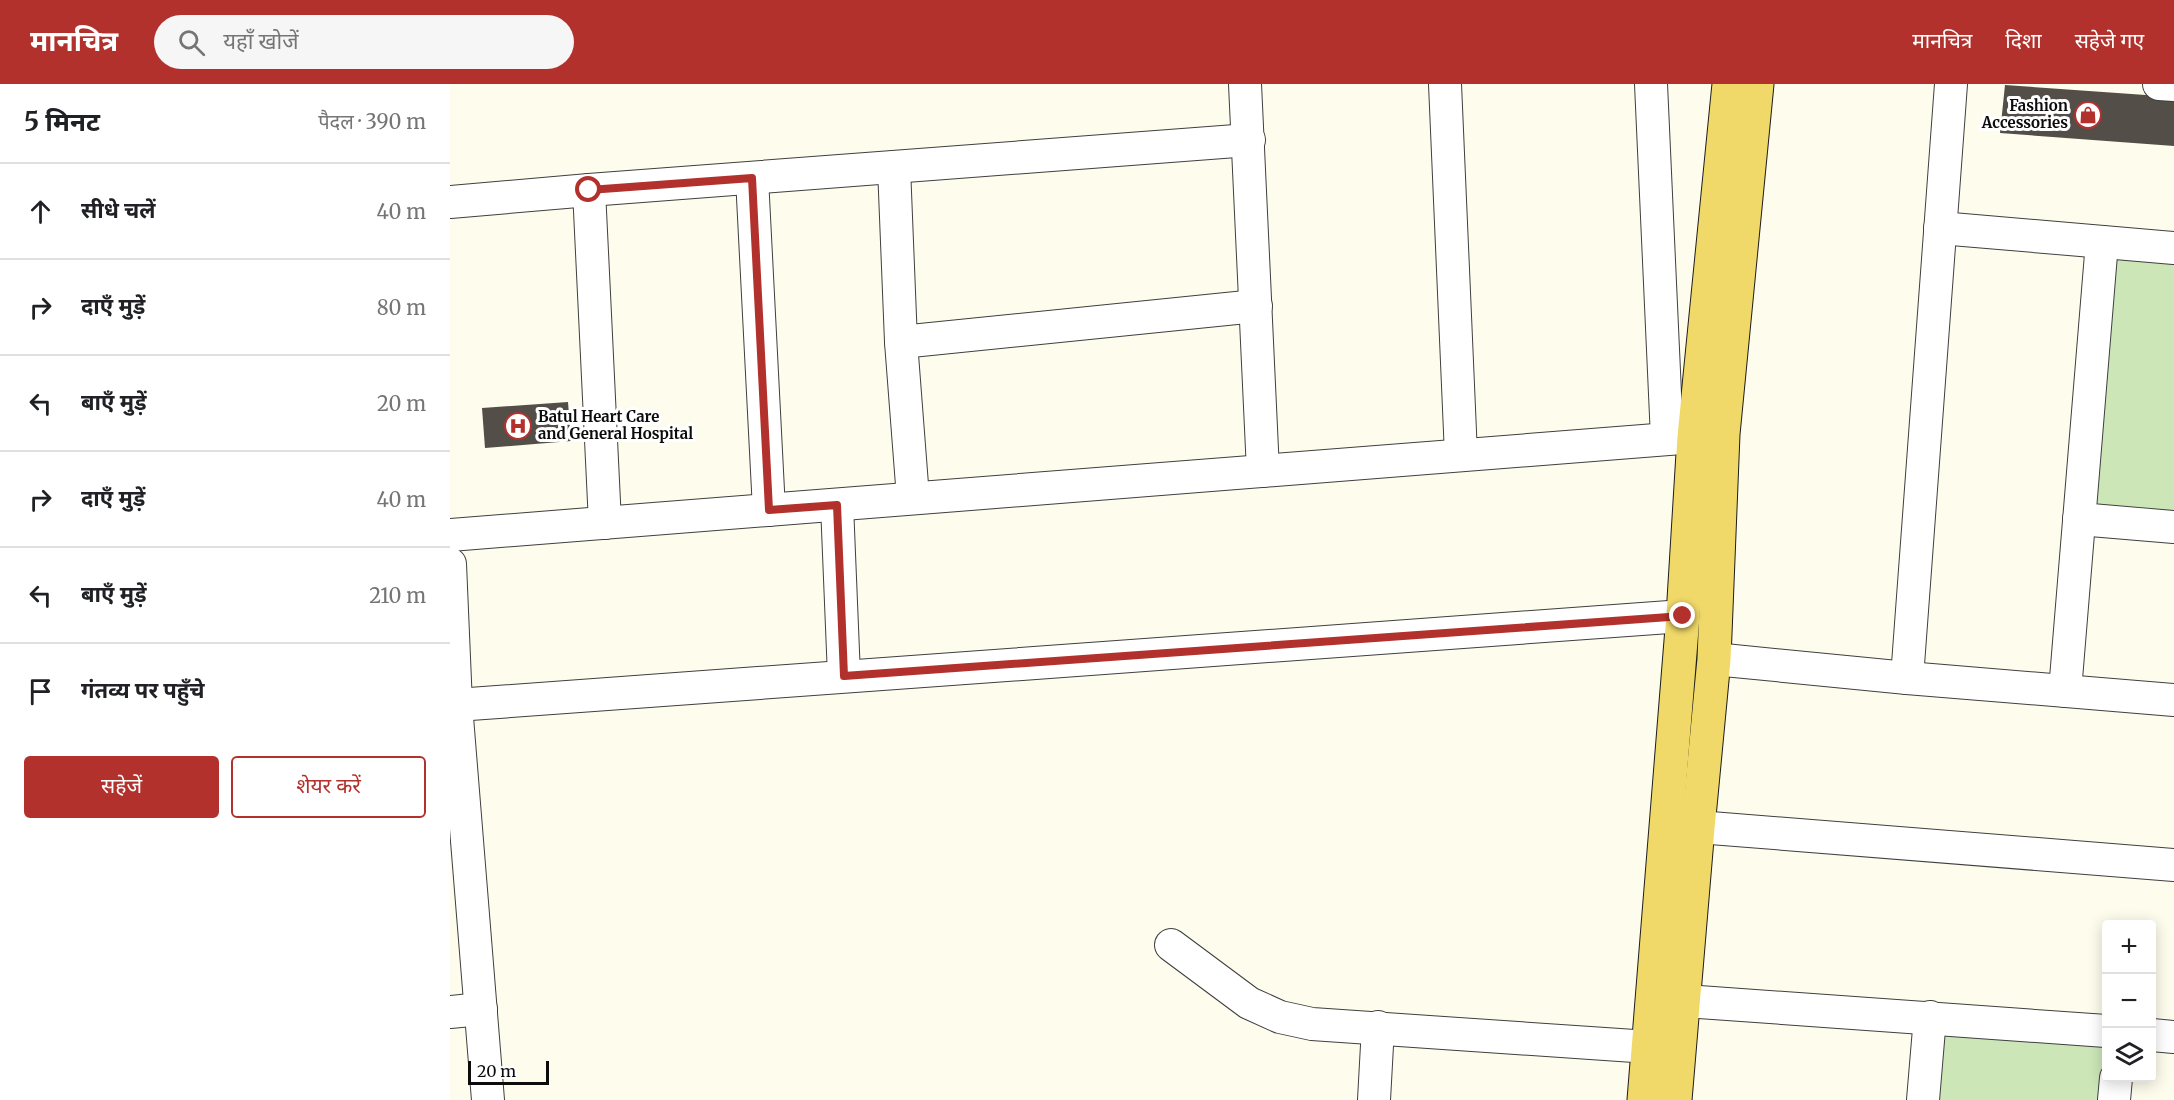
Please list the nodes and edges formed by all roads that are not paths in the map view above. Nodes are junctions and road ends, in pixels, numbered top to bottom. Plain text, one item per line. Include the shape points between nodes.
1 (1245, 84) edge
2 (1445, 84) edge
3 (1651, 84) edge
4 (1730, 84) edge
5 (1757, 84) edge
6 (1951, 84) edge
7 (2159, 84) edge
8 (2174, 85) edge
9 (1249, 141) junction
10 (894, 167) junction
11 (752, 178) junction
12 (589, 190) junction
13 (450, 202) edge
14 (1940, 228) junction
15 (2102, 242) junction
16 (2174, 248) edge
17 (1256, 306) junction
18 (901, 342) junction
19 (1680, 437) junction
20 (1461, 455) junction
21 (1263, 471) junction
22 (913, 498) junction
23 (837, 505) junction
24 (769, 510) junction
25 (2079, 519) junction
26 (605, 523) junction
27 (2174, 527) edge
28 (450, 536) edge
29 (450, 564) edge
30 (1683, 616) junction
31 (1714, 659) junction
32 (844, 676) junction
33 (1907, 678) junction
34 (2065, 691) junction
35 (2174, 700) edge
36 (456, 705) junction
37 (1698, 827) junction
38 (2174, 866) edge
39 (461, 910) edge
40 (1171, 945) dead end
41 (1685, 1001) junction
42 (465, 1011) edge
43 (1930, 1017) junction
44 (1378, 1027) junction
45 (2102, 1031) edge
46 (2156, 1035) edge
47 (2174, 1037) edge
48 (1649, 1047) junction
49 (2116, 1082) edge
50 (488, 1100) edge
51 (1374, 1100) edge
52 (1644, 1100) edge
53 (1676, 1100) edge
54 (1923, 1100) edge
55 (2115, 1100) edge

1 - 9 street
2 - 20 street
3 - 19 street
4 - 19 main road
5 - 31 main road via 1723,434
6 - 14 street
7 - 8 street
9 - 10 street
9 - 17 street
10 - 11 street
10 - 18 street
11 - 12 street
11 - 24 street
12 - 13 street
12 - 26 street
14 - 15 street
14 - 33 street
15 - 16 street
15 - 25 street
17 - 18 street
17 - 21 street
18 - 22 street
19 - 20 street
19 - 30 main road
20 - 21 street
21 - 22 street
22 - 23 street
23 - 24 street
23 - 32 street
24 - 26 street
25 - 27 street
25 - 34 street
26 - 28 street
29 - 36 street
30 - 32 street
30 - 48 main road
31 - 33 street
31 - 37 main road
32 - 36 street
33 - 34 street
34 - 35 street
36 - 39 street
37 - 38 street
37 - 41 main road
39 - 42 street
40 - 44 street via 1249,1003 1280,1017 1312,1024
41 - 43 street
41 - 53 main road
42 - 50 street
43 - 45 street
43 - 54 street
44 - 48 street
44 - 51 street
46 - 47 street
48 - 52 main road
49 - 55 street

